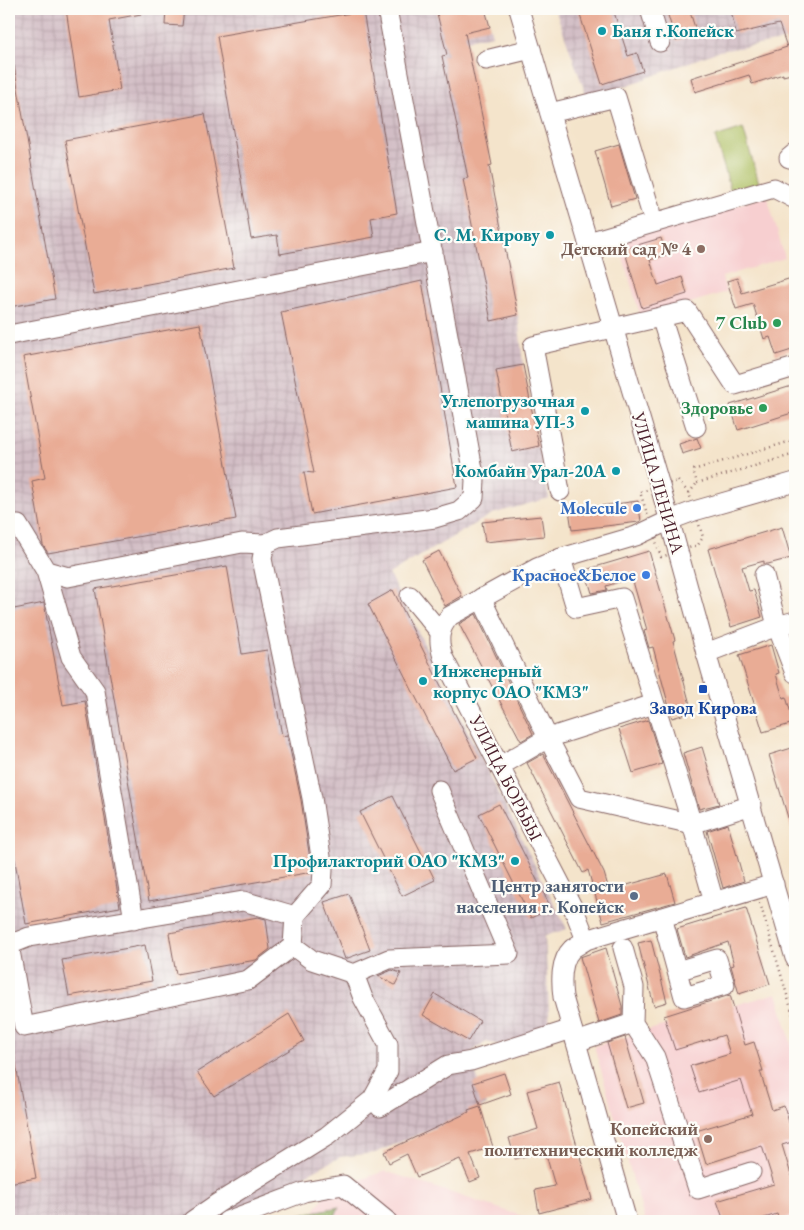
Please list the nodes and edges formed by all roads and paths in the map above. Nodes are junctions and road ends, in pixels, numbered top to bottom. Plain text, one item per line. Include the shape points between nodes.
1 (387, 9) edge
2 (519, 9) edge
3 (650, 9) edge
4 (660, 42) dead end
5 (531, 49) junction
6 (486, 60) dead end
7 (550, 113) junction
8 (795, 197) edge
9 (650, 209) dead end
10 (588, 242) junction
11 (433, 252) junction
12 (661, 317) junction
13 (613, 328) junction
14 (9, 335) edge
15 (795, 367) edge
16 (696, 426) dead end
17 (795, 440) edge
18 (795, 454) edge
19 (795, 482) edge
20 (697, 483) junction
21 (560, 491) dead end
22 (689, 493) dead end
23 (670, 520) junction
24 (9, 525) edge
25 (265, 544) junction
26 (560, 558) junction
27 (46, 571) junction
28 (764, 575) dead end
29 (410, 596) dead end
30 (481, 598) junction
31 (795, 621) edge
32 (777, 626) junction
33 (440, 632) junction
34 (706, 653) junction
35 (795, 673) edge
36 (654, 704) junction
37 (548, 738) junction
38 (500, 766) junction
39 (439, 790) dead end
40 (752, 805) junction
41 (692, 824) junction
42 (774, 884) junction
43 (756, 890) junction
44 (714, 902) junction
45 (295, 916) junction
46 (662, 918) junction
47 (134, 920) junction
48 (586, 940) junction
49 (293, 946) junction
50 (623, 948) dead end
51 (795, 958) edge
52 (677, 971) dead end
53 (354, 974) junction
54 (795, 1022) edge
55 (633, 1024) junction
56 (16, 1028) edge
57 (574, 1035) junction
58 (380, 1107) dead end
59 (751, 1172) dead end
60 (192, 1221) edge
61 (227, 1221) edge
62 (387, 1221) edge
63 (627, 1221) edge

1 - 11 street
2 - 5 street, УЛИЦА ЛЕНИНА
3 - 4 street
5 - 6 street
5 - 7 street, УЛИЦА ЛЕНИНА
7 - 9 street via 616,97
7 - 10 street, УЛИЦА ЛЕНИНА
8 - 10 street via 774,188
10 - 13 street, УЛИЦА ЛЕНИНА
11 - 14 street
11 - 25 street via 475,480 474,498 459,511 435,518 278,538
12 - 13 street
12 - 15 street via 687,311 736,385
12 - 16 street
13 - 21 street via 533,346
13 - 23 street, УЛИЦА ЛЕНИНА
17 - 20 path via 693,470
18 - 20 path
19 - 23 street
20 - 22 path
23 - 26 street via 636,536
23 - 34 street, УЛИЦА ЛЕНИНА
24 - 27 street via 18,525
25 - 27 street via 242,543 68,577
25 - 45 street via 262,559 312,798 323,870 322,885
26 - 30 street
26 - 36 street via 576,608 622,598
27 - 47 street via 71,657 95,692
28 - 32 street
29 - 33 street
30 - 33 street via 450,616
30 - 37 street
31 - 32 street
32 - 34 street
32 - 35 street
33 - 38 street, УЛИЦА БОРЬБЫ via 439,645 444,658
34 - 40 street, УЛИЦА ЛЕНИНА
36 - 37 street
36 - 41 street
37 - 38 street
37 - 41 street via 579,798
38 - 48 street, УЛИЦА БОРЬБЫ via 575,912
39 - 53 street via 509,954 389,958
40 - 41 street
40 - 42 street, УЛИЦА ЛЕНИНА
41 - 44 street
42 - 43 street
42 - 51 street, УЛИЦА ЛЕНИНА
43 - 44 street
43 - 54 path
44 - 46 street
45 - 47 street via 243,901
45 - 49 street
46 - 48 street
46 - 52 street
47 - 56 street via 29,938 10,946
48 - 57 street via 572,949 565,960 562,983
49 - 53 street via 312,960
49 - 56 street via 248,980
50 - 55 street via 634,987
53 - 60 street via 388,1044 388,1071 372,1100 327,1136
55 - 57 street
55 - 59 street via 655,1057 698,1189
57 - 58 street via 448,1065
57 - 63 street
61 - 62 street via 304,1192 344,1186

